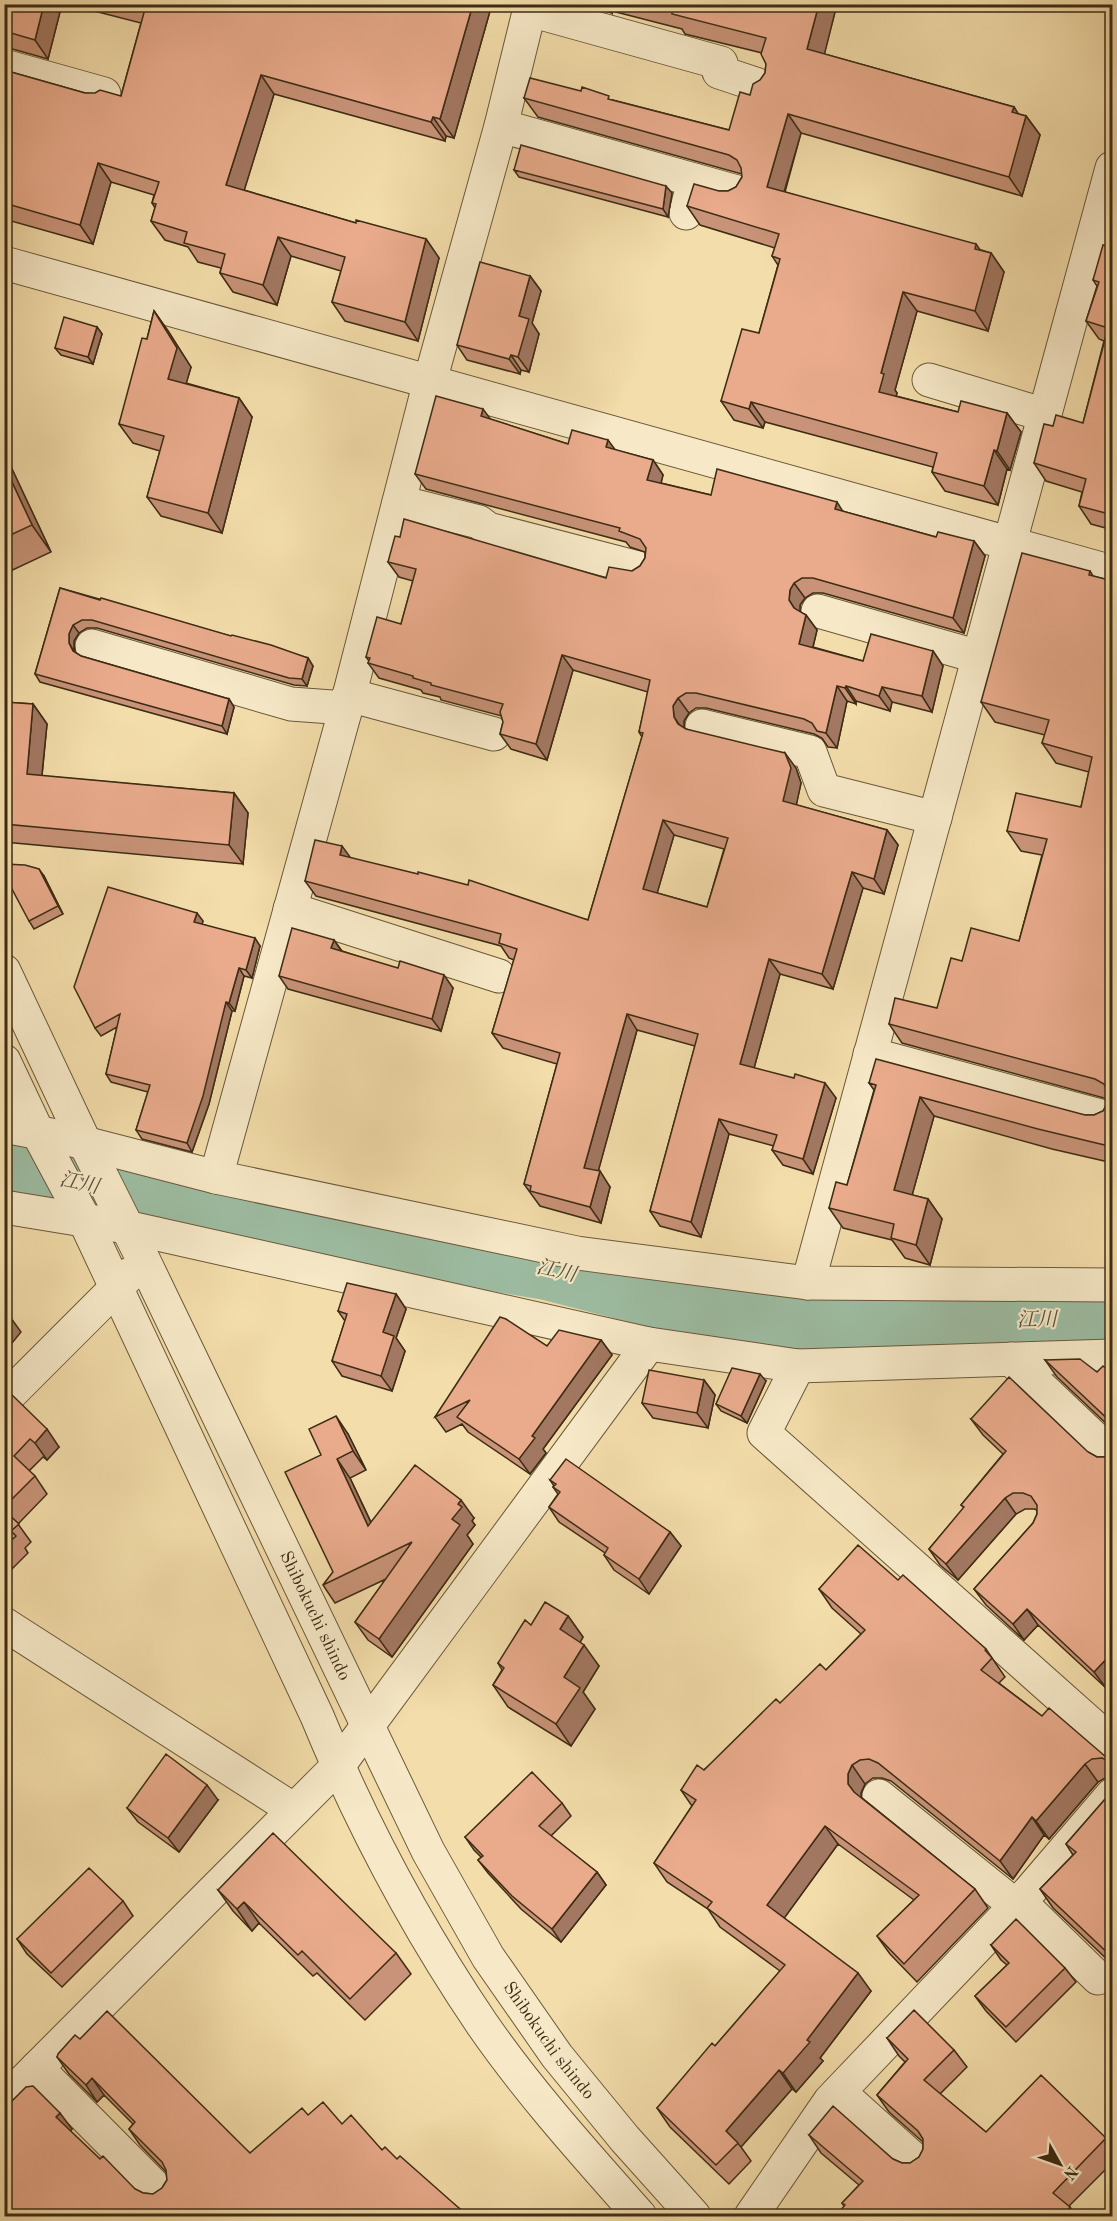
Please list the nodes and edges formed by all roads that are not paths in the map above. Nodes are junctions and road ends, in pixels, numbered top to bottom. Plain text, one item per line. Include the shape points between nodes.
1 (531, 8) edge
2 (4, 66) edge
3 (761, 86) edge
4 (104, 94) edge
5 (501, 126) junction
6 (1113, 168) edge
7 (694, 180) junction
8 (737, 192) edge
9 (686, 213) edge
10 (1104, 236) edge
11 (4, 263) edge
12 (929, 380) dead end
13 (430, 381) junction
14 (1045, 415) junction
15 (399, 502) junction
16 (1010, 543) junction
17 (638, 568) edge
18 (1113, 572) edge
19 (818, 611) dead end
20 (92, 646) dead end
21 (979, 657) junction
22 (347, 702) junction
23 (702, 726) dead end
24 (494, 734) dead end
25 (935, 818) junction
26 (290, 909) junction
27 (4, 971) edge
28 (499, 976) dead end
29 (870, 1054) junction
30 (4, 1061) edge
31 (1104, 1117) edge
32 (4, 1126) edge
33 (38, 1133) junction
34 (85, 1143) junction
35 (216, 1177) junction
36 (4, 1207) edge
37 (84, 1219) junction
38 (126, 1227) junction
39 (144, 1261) junction
40 (808, 1283) junction
41 (1113, 1285) edge
42 (116, 1287) junction
43 (649, 1344) junction
44 (1113, 1356) edge
45 (1011, 1359) junction
46 (798, 1366) junction
47 (4, 1400) edge
48 (1113, 1455) edge
49 (4, 1624) edge
50 (368, 1726) junction
51 (1109, 1732) edge
52 (338, 1766) junction
53 (1113, 1795) edge
54 (879, 1796) dead end
55 (294, 1810) junction
56 (1018, 1904) junction
57 (1098, 1978) dead end
58 (37, 2068) junction
59 (839, 2092) junction
60 (4, 2101) edge
61 (917, 2162) edge
62 (160, 2192) edge
63 (640, 2217) edge
64 (694, 2217) edge
65 (751, 2217) edge

1 - 3 street via 720,63 719,72
1 - 5 street
2 - 4 street
5 - 7 street
5 - 13 street
6 - 10 street
7 - 8 street
7 - 9 street
10 - 14 street
11 - 13 street
12 - 14 street
13 - 15 street
13 - 16 street
14 - 16 street
15 - 17 street
15 - 22 street
16 - 18 street
16 - 21 street
19 - 21 street
20 - 22 street via 291,704
21 - 25 street
22 - 24 street
22 - 26 street
23 - 25 street via 810,752 824,790
25 - 29 street
26 - 28 street
26 - 35 street
27 - 34 street, Shibokuchi shindo
29 - 31 street
29 - 40 street
30 - 33 street
32 - 33 street
33 - 34 street
33 - 37 street
34 - 35 street
34 - 38 street, Shibokuchi shindo
35 - 40 street via 577,1253
36 - 37 street
37 - 38 street
37 - 42 street
38 - 39 street, Shibokuchi shindo
38 - 43 street
39 - 42 street
39 - 50 street, Shibokuchi shindo
40 - 41 street
42 - 47 street
42 - 52 street
43 - 46 street
43 - 50 street
44 - 45 street
45 - 46 street
45 - 48 street
46 - 51 street via 764,1432 967,1598
49 - 55 street
50 - 52 street
50 - 64 street, Shibokuchi shindo via 428,1851 488,1957 557,2056
52 - 55 street
52 - 63 street via 411,1909 483,2025 560,2126
53 - 56 street
54 - 56 street
55 - 58 street
56 - 57 street
56 - 59 street
58 - 60 street
58 - 62 street
59 - 61 street
59 - 65 street

